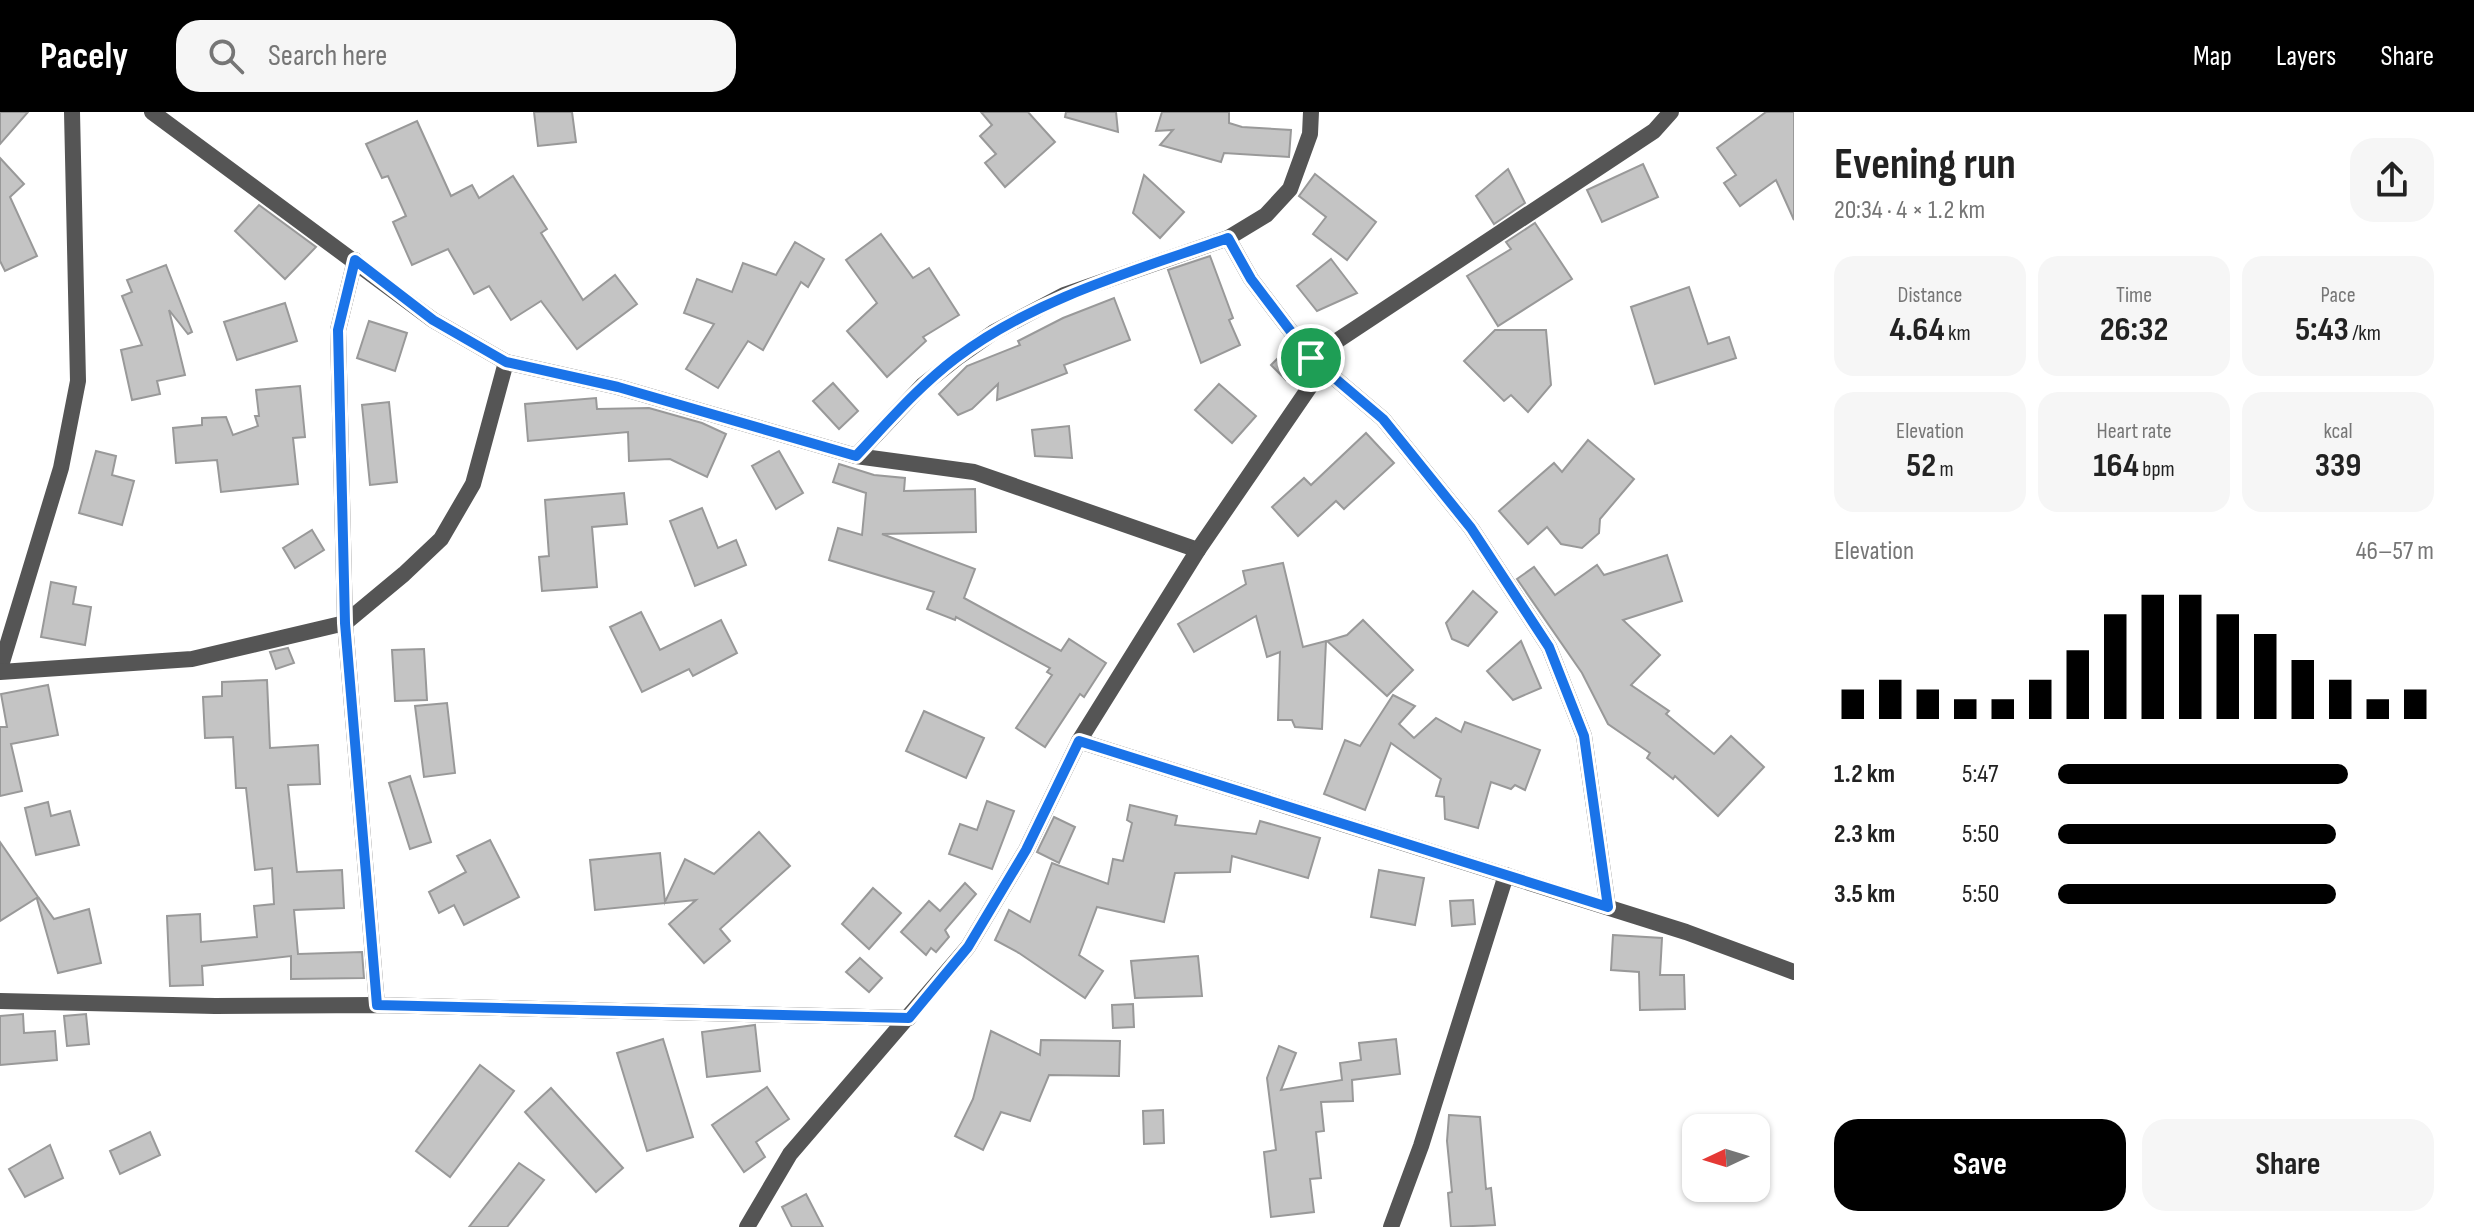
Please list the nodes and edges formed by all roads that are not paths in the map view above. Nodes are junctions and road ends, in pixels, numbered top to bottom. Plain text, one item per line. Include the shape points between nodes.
1 (72, 112) edge
2 (152, 112) edge
3 (1311, 112) edge
4 (1671, 112) edge
5 (1228, 238) junction
6 (355, 260) junction
7 (506, 362) junction
8 (1317, 363) junction
9 (856, 456) junction
10 (1198, 550) junction
11 (345, 623) junction
12 (0, 671) edge
13 (1079, 741) junction
14 (1506, 875) junction
15 (1608, 907) junction
16 (1794, 972) edge
17 (0, 1001) edge
18 (377, 1005) junction
19 (909, 1018) junction
20 (747, 1227) edge
21 (1391, 1227) edge

1 - 12 street via 78,381 61,468
2 - 6 street
3 - 5 street via 1310,134 1290,189 1266,215
4 - 8 street via 1654,131
5 - 8 street via 1251,279
5 - 9 street via 1064,295 994,332 923,385
6 - 7 street via 433,320
6 - 11 street via 338,330
7 - 9 street via 618,387
7 - 11 street via 473,484 441,539
8 - 10 street
8 - 15 street via 1383,419 1471,528 1549,647 1584,736
9 - 10 street via 974,472
10 - 13 street
11 - 12 street via 192,659
11 - 18 street
13 - 14 street
13 - 19 street via 1026,850 968,947
14 - 15 street
14 - 21 street
15 - 16 street
17 - 18 street
18 - 19 street
19 - 20 street via 790,1154

